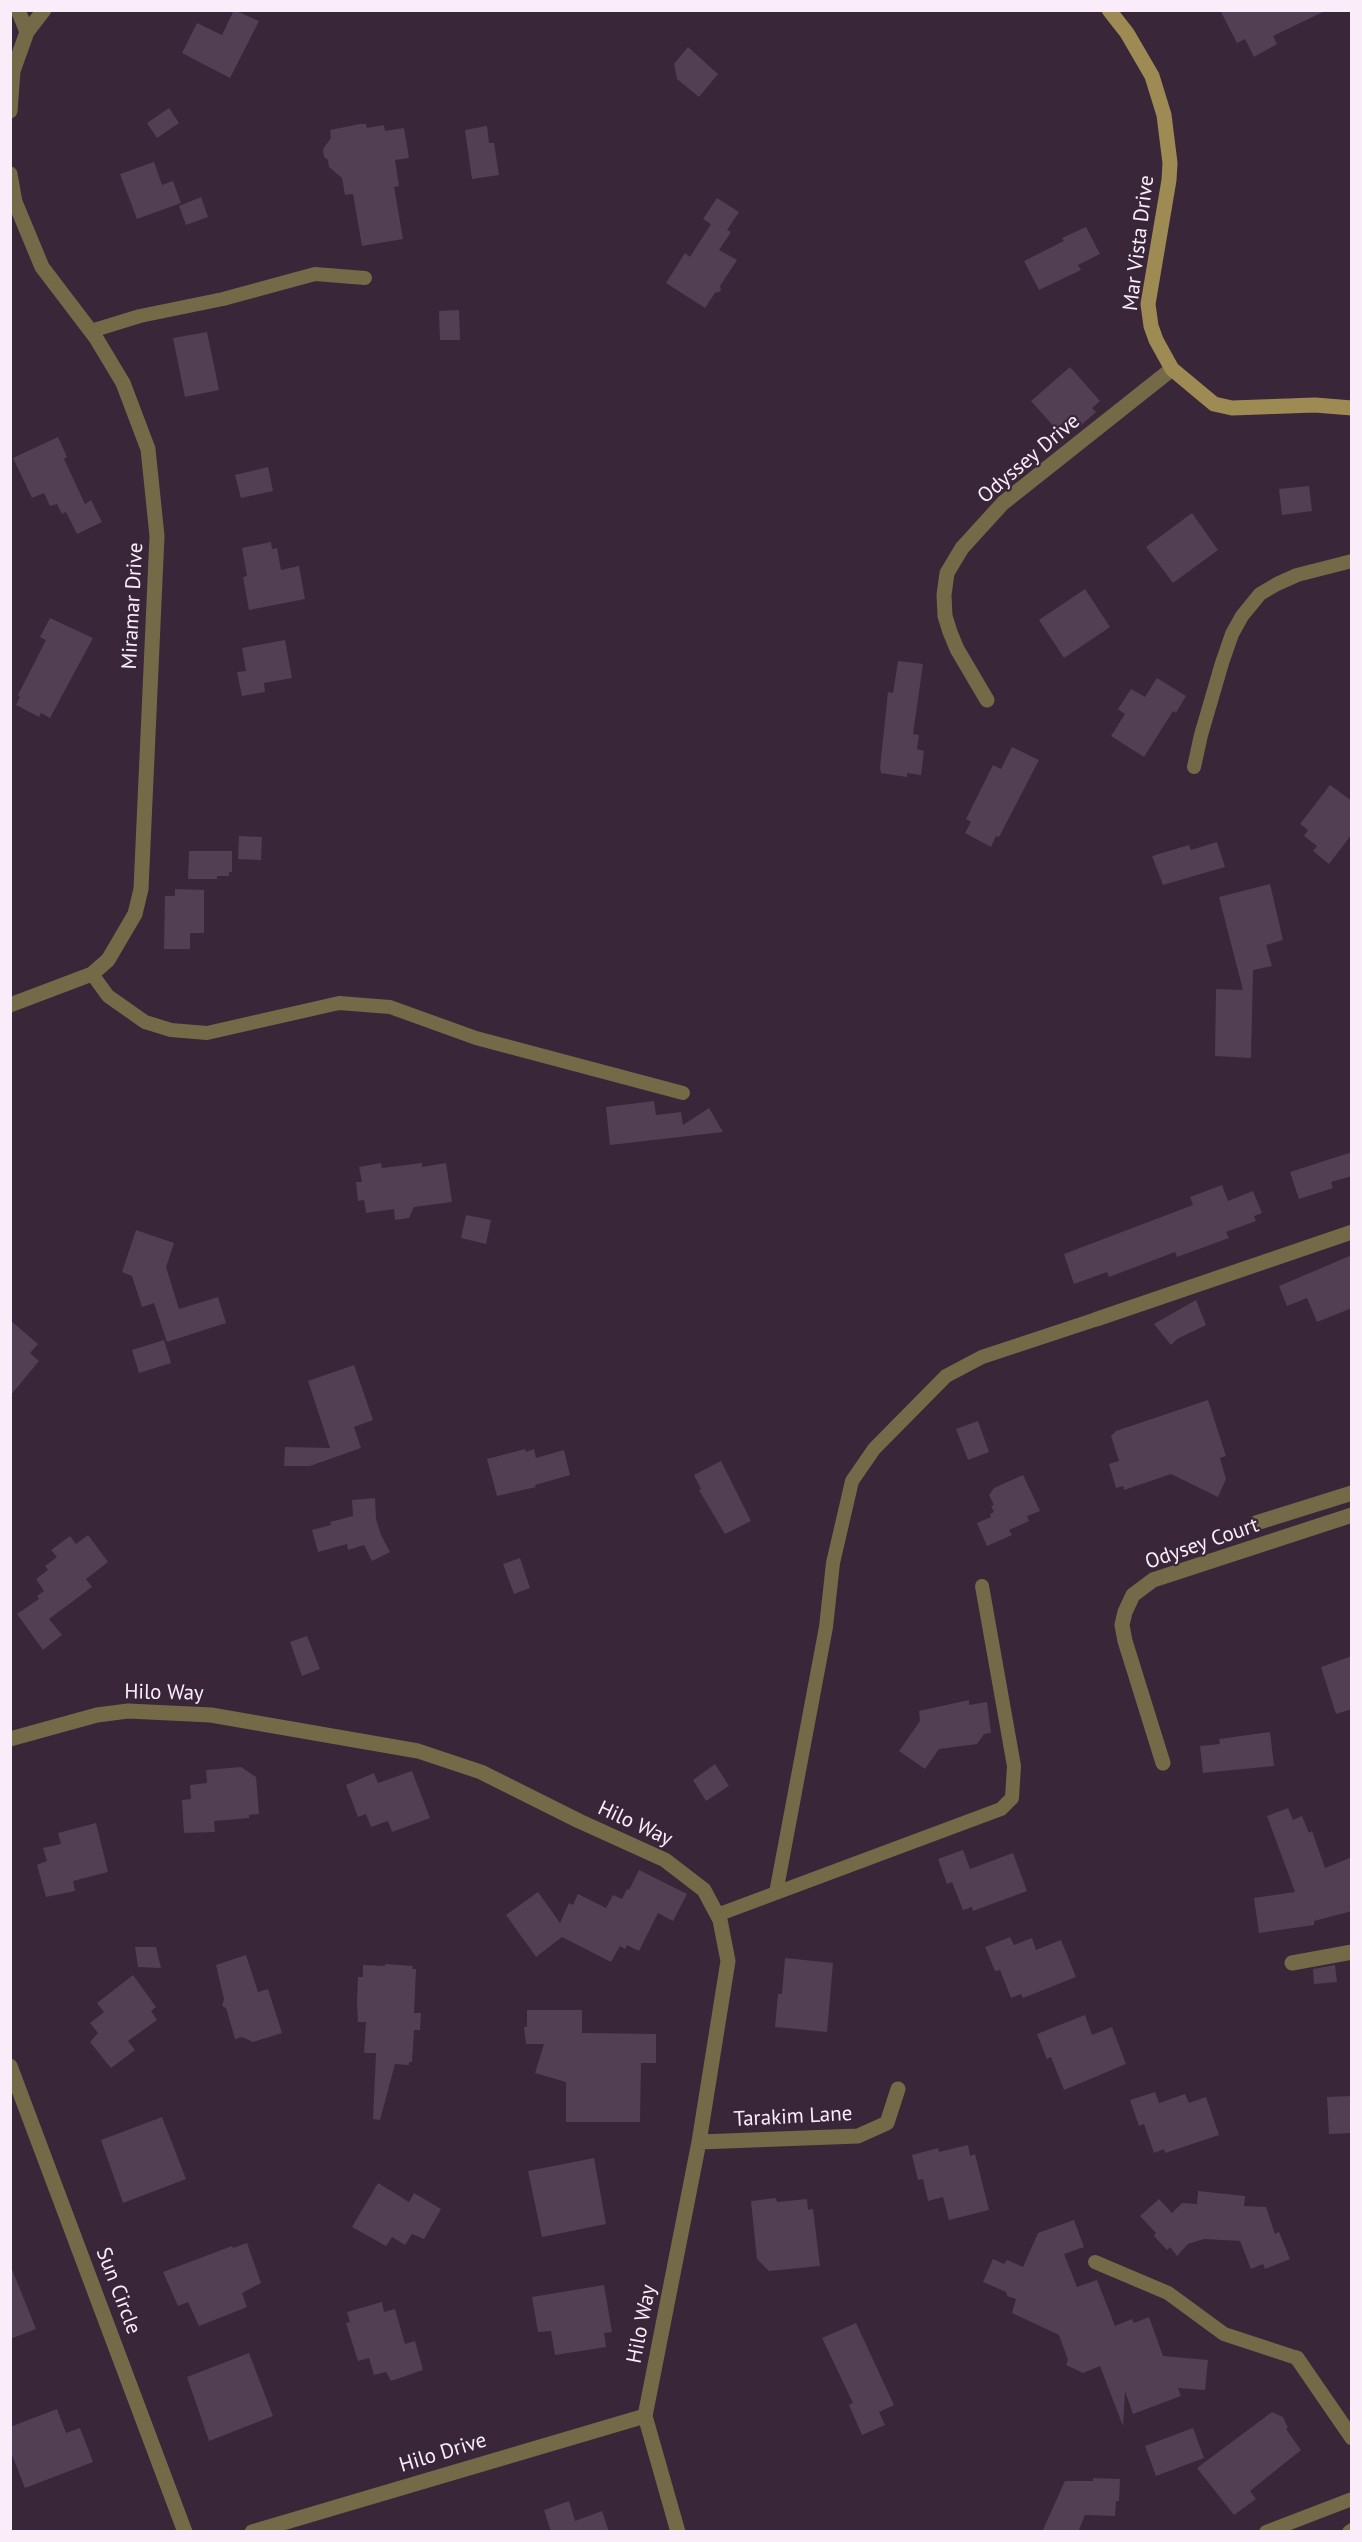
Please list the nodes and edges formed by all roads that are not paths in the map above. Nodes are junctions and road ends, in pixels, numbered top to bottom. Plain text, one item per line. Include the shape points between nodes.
1 (18, 10) edge
2 (44, 10) edge
3 (1109, 10) edge
4 (27, 32) junction
5 (10, 111) edge
6 (10, 174) edge
7 (365, 278) dead end
8 (91, 331) junction
9 (1172, 369) junction
10 (1352, 408) edge
11 (1352, 561) edge
12 (987, 700) dead end
13 (1194, 767) dead end
14 (92, 974) junction
15 (10, 1005) edge
16 (683, 1093) dead end
17 (1352, 1232) edge
18 (1097, 1319) joint
19 (1352, 1493) edge
20 (1352, 1515) edge
21 (1256, 1523) dead end
22 (982, 1586) dead end
23 (10, 1739) edge
24 (1163, 1763) dead end
25 (776, 1893) junction
26 (717, 1915) junction
27 (1352, 1952) edge
28 (1292, 1963) dead end
29 (10, 2066) edge
30 (898, 2089) dead end
31 (699, 2142) junction
32 (1095, 2262) dead end
33 (1297, 2358) joint
34 (645, 2416) junction
35 (1352, 2438) edge
36 (1352, 2499) edge
37 (185, 2532) edge
38 (252, 2532) edge
39 (678, 2532) edge
40 (1266, 2532) edge

1 - 4 street
2 - 4 street
3 - 9 street, Mar Vista Drive via 1152,76 1164,115 1169,180 1148,304 1156,340
4 - 5 street via 13,71
6 - 8 street, Miramar Drive via 15,202 42,267
7 - 8 lane via 315,274
8 - 14 street, Miramar Drive via 123,382 148,448 157,536 141,889 135,914 108,960
9 - 10 street, Mar Vista Drive via 1214,404 1232,408
9 - 12 street, Odyssey Drive via 1003,503 962,548 947,573 945,616 950,632
11 - 13 lane via 1277,584 1260,594 1242,616 1222,663
14 - 15 street, Miramar Drive
14 - 16 lane via 108,996 145,1022 171,1030 207,1033 339,1003 390,1007 476,1038
17 - 18 street
18 - 25 lane via 982,1357 946,1376 874,1449 852,1481 833,1563 826,1626
19 - 21 street
20 - 24 street, Odysey Court via 1153,1580 1133,1595 1122,1625
22 - 25 lane via 1014,1766 1012,1798 1001,1809
23 - 26 street, Hilo Way via 97,1715 128,1711 211,1715 418,1750 481,1772 665,1860 704,1890
25 - 26 lane
26 - 31 street, Hilo Way via 728,1961
27 - 28 street
29 - 37 street, Sun Circle
30 - 31 street, Tarakim Lane via 887,2123 858,2136
31 - 34 street, Hilo Way
32 - 33 lane via 1168,2293 1224,2334
33 - 35 street
34 - 38 street, Hilo Drive
34 - 39 street, Hilo Way
36 - 40 lane

